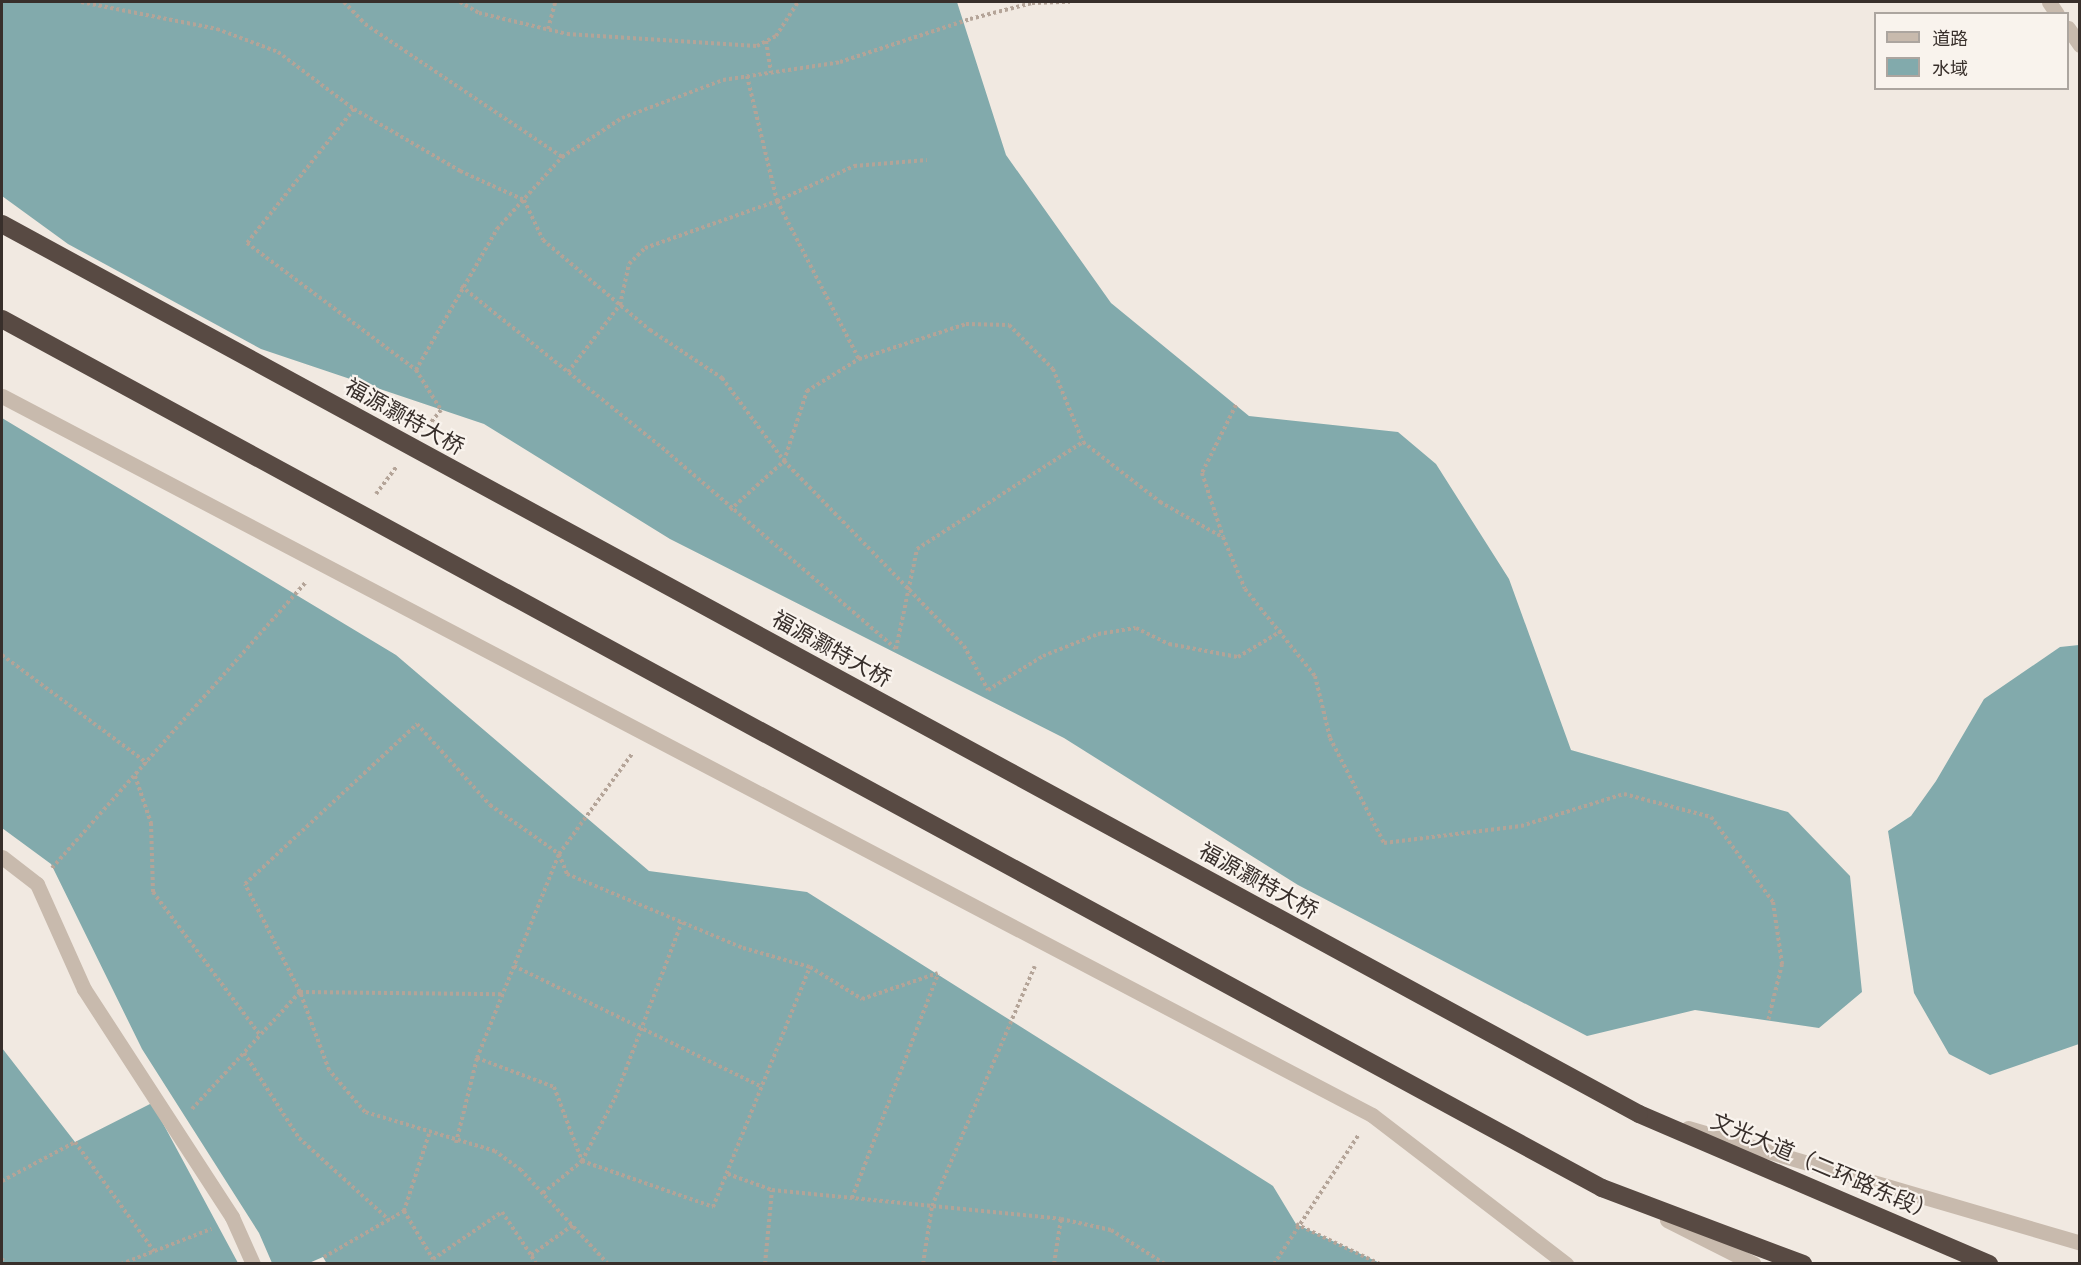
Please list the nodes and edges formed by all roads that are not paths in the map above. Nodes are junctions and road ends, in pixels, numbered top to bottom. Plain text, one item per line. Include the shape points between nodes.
1 (2069, 31) edge
2 (2079, 45) edge
3 (2, 224) edge
4 (2, 319) edge
5 (2, 396) edge
6 (2, 857) edge
7 (1639, 1114) junction
8 (1602, 1188) junction
9 (2079, 1243) edge
10 (253, 1263) edge
11 (1566, 1263) edge
12 (1754, 1263) edge
13 (1803, 1263) edge
14 (1989, 1263) edge

1 - 2 street
3 - 7 highway, 福源灏特大桥, bridge
4 - 8 highway, bridge
5 - 11 street via 1372,1115
6 - 10 street via 37,884 84,989 176,1125 234,1220
7 - 9 street
7 - 14 highway, 文光大道（二环路东段）
8 - 12 street
8 - 13 highway

